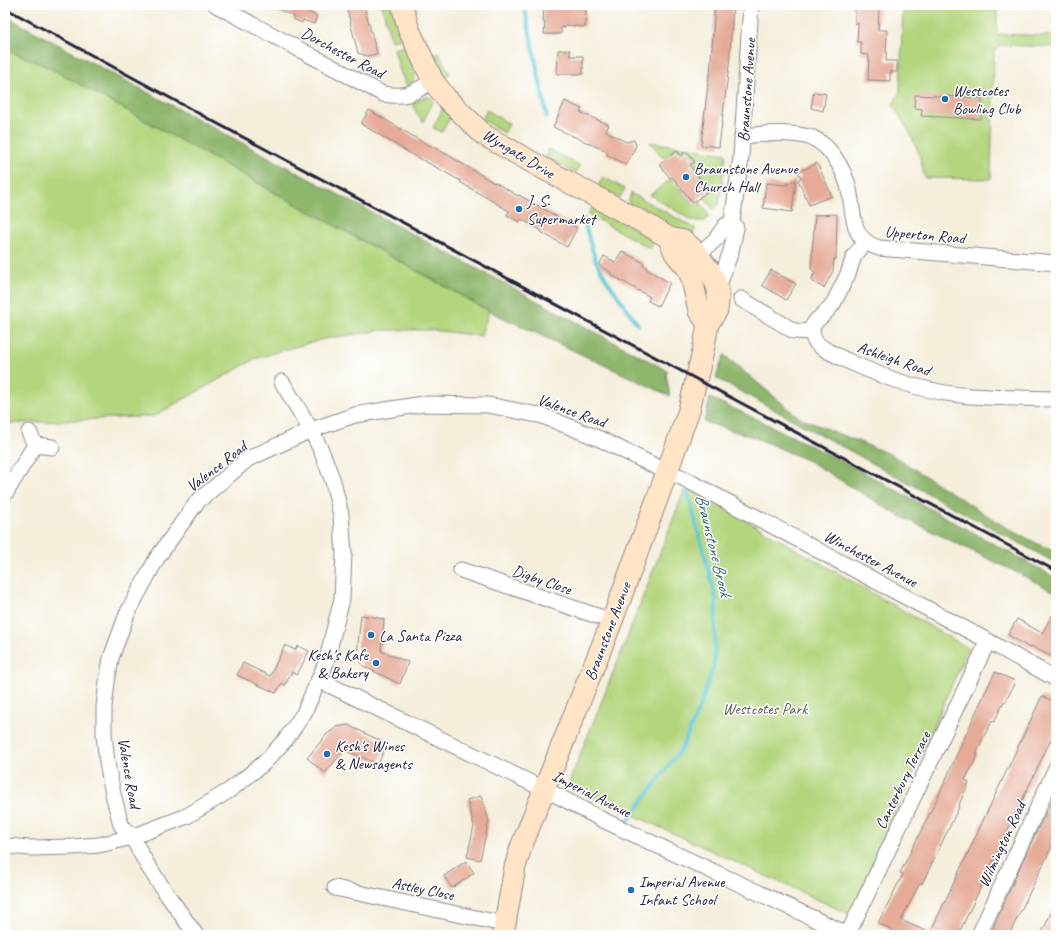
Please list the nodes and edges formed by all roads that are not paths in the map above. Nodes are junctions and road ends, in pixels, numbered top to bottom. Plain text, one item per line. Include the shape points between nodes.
1 (216, 5) edge
2 (402, 5) edge
3 (751, 5) edge
4 (433, 81) junction
5 (742, 136) junction
6 (732, 222) junction
7 (866, 242) junction
8 (731, 252) junction
9 (1056, 262) edge
10 (696, 263) junction
11 (718, 288) junction
12 (741, 300) dead end
13 (708, 324) junction
14 (812, 332) junction
15 (282, 382) dead end
16 (1056, 398) edge
17 (311, 430) junction
18 (52, 447) dead end
19 (667, 472) junction
20 (5, 494) edge
21 (461, 570) dead end
22 (612, 621) junction
23 (988, 641) junction
24 (1056, 679) edge
25 (320, 680) junction
26 (1056, 768) edge
27 (544, 789) junction
28 (132, 837) junction
29 (5, 846) edge
30 (335, 888) dead end
31 (503, 929) edge
32 (196, 935) edge
33 (848, 935) edge
34 (979, 935) edge

1 - 4 street, Dorchester Road via 383,94 408,95
2 - 4 street, Wyngate Drive via 409,30
3 - 5 street, Braunstone Avenue
4 - 10 street, Wyngate Drive via 446,98 484,135 669,238 684,242 694,250
5 - 6 street, Braunstone Avenue
5 - 7 street, Upperton Road via 785,133 810,137 820,142 842,169 847,183 854,226
6 - 8 street, Braunstone Avenue via 736,228
6 - 10 street
7 - 9 street, Upperton Road via 879,248
7 - 14 street via 854,256 846,280 833,304 812,326
8 - 10 street via 713,263
8 - 11 street, Braunstone Avenue
10 - 11 street, Braunstone Avenue via 710,271
10 - 13 street via 692,279 699,311
11 - 13 street, Braunstone Avenue via 717,310
12 - 14 street via 794,331
13 - 19 street, Braunstone Avenue via 689,410
14 - 16 street, Ashleigh Road via 818,344 839,357 882,376 920,387 970,396
15 - 17 street
17 - 19 street, Valence Road via 355,415 423,404 488,405 543,416 600,438
17 - 25 street via 333,481 341,515 344,553 342,599
17 - 28 street, Valence Road via 248,459 197,502 156,558 127,614 111,658 104,707 104,734 107,763 121,825
18 - 20 street via 32,439
19 - 22 street, Braunstone Avenue
19 - 23 street, Winchester Avenue via 681,477
21 - 22 street, Digby Close
22 - 27 street, Braunstone Avenue
23 - 24 street, Winchester Avenue
23 - 33 street, Canterbury Terrace
25 - 27 street, Imperial Avenue
25 - 28 street via 304,713 286,739 258,767 230,790 187,816
26 - 34 street, Wilmington Road
27 - 31 street, Braunstone Avenue via 515,867
27 - 33 street, Imperial Avenue via 610,823
28 - 29 street via 99,845 72,847
28 - 32 street, Valence Road via 148,866
30 - 31 street, Astley Close

